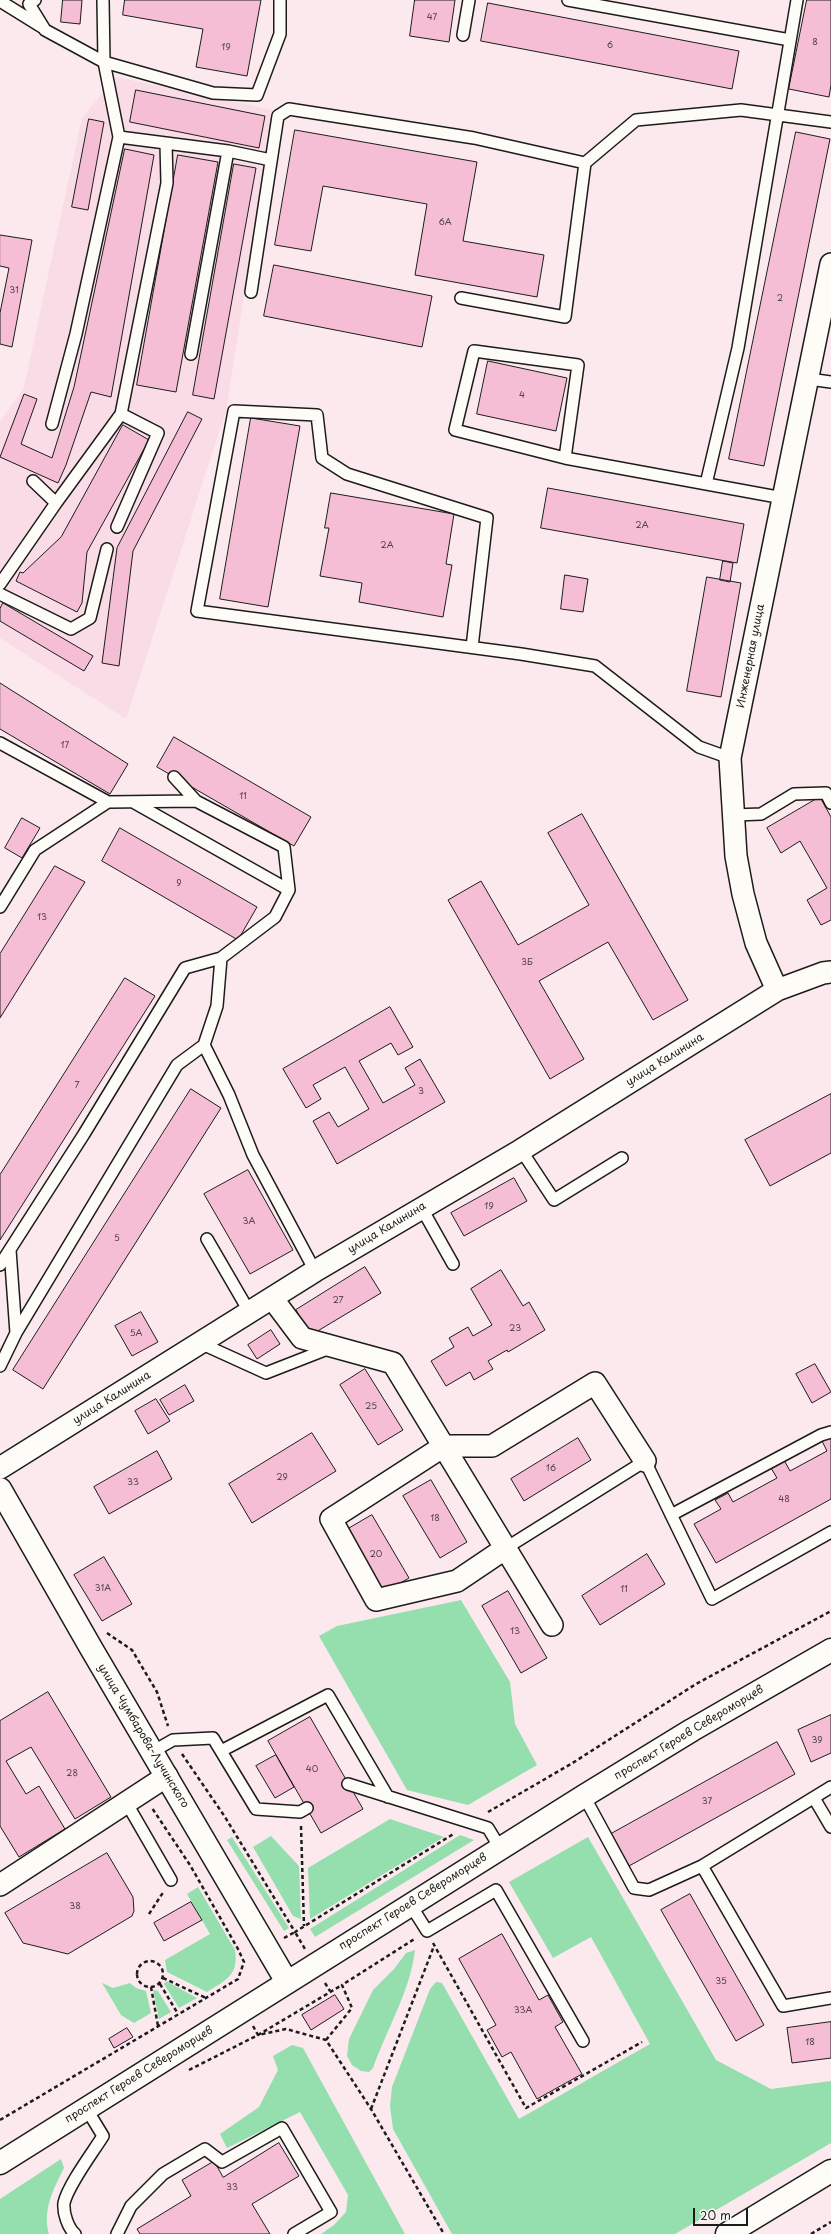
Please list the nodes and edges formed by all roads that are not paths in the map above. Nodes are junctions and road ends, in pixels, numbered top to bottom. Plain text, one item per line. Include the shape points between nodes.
1 (34, 0) edge
2 (103, 0) edge
3 (280, 0) edge
4 (469, 0) edge
5 (568, 0) edge
6 (797, 0) edge
7 (0, 1) edge
8 (46, 30) junction
9 (463, 35) dead end
10 (790, 40) junction
11 (104, 62) junction
12 (778, 114) junction
13 (831, 122) edge
14 (119, 137) junction
15 (166, 144) junction
16 (228, 152) junction
17 (271, 160) junction
18 (585, 163) junction
19 (831, 264) edge
20 (251, 292) dead end
21 (461, 298) dead end
22 (190, 354) dead end
23 (809, 379) junction
24 (831, 382) edge
25 (121, 414) junction
26 (52, 424) dead end
27 (565, 458) junction
28 (33, 481) dead end
29 (706, 484) junction
30 (783, 498) junction
31 (56, 503) junction
32 (117, 527) dead end
33 (108, 549) dead end
34 (0, 584) edge
35 (0, 594) edge
36 (472, 647) junction
37 (0, 743) edge
38 (730, 758) junction
39 (174, 776) dead end
40 (196, 801) junction
41 (108, 802) junction
42 (132, 802) junction
43 (831, 802) edge
44 (735, 815) junction
45 (289, 890) junction
46 (0, 907) edge
47 (221, 958) junction
48 (831, 972) edge
49 (777, 990) junction
50 (204, 1044) junction
51 (521, 1150) junction
52 (622, 1158) dead end
53 (421, 1207) junction
54 (207, 1239) dead end
55 (10, 1250) junction
56 (453, 1264) dead end
57 (0, 1265) edge
58 (315, 1271) junction
59 (272, 1298) junction
60 (250, 1313) junction
61 (16, 1333) junction
62 (200, 1343) junction
63 (334, 1346) junction
64 (0, 1366) edge
65 (831, 1432) edge
66 (444, 1446) junction
67 (645, 1461) junction
68 (0, 1468) edge
69 (0, 1489) edge
70 (671, 1515) junction
71 (831, 1532) edge
72 (506, 1548) junction
73 (552, 1626) dead end
74 (831, 1650) edge
75 (221, 1751) junction
76 (152, 1752) junction
77 (167, 1776) junction
78 (348, 1784) dead end
79 (831, 1787) edge
80 (584, 1796) junction
81 (134, 1797) junction
82 (388, 1797) junction
83 (814, 1798) junction
84 (304, 1810) road end
85 (831, 1827) edge
86 (500, 1848) junction
87 (702, 1866) junction
88 (171, 1880) road end
89 (0, 1885) edge
90 (410, 1904) junction
91 (287, 1982) junction
92 (831, 1998) edge
93 (583, 2041) dead end
94 (86, 2108) junction
95 (0, 2162) edge
96 (831, 2171) edge
97 (75, 2234) edge
98 (117, 2234) edge
99 (294, 2234) edge
100 (727, 2234) edge

1 - 8 lane via 29,4
2 - 11 lane
3 - 11 lane via 280,34 257,95 213,93
4 - 9 lane
5 - 10 lane
6 - 10 lane
7 - 8 lane
8 - 11 lane
10 - 12 lane
11 - 14 lane
12 - 13 lane
12 - 18 lane via 741,110 636,120
12 - 29 lane via 738,348
14 - 15 lane
14 - 26 lane via 76,334
15 - 16 lane
15 - 25 lane via 166,183
16 - 17 lane
16 - 22 lane
17 - 18 lane via 278,116 289,109 474,138
17 - 20 lane
18 - 21 lane via 565,317
19 - 23 street, Инженерная улица
23 - 24 lane
23 - 30 street, Инженерная улица
25 - 31 lane
25 - 32 lane via 158,433
27 - 27 lane via 578,365 474,351 455,430
27 - 29 lane
28 - 31 lane
29 - 30 lane
30 - 38 street, Инженерная улица
31 - 34 lane
33 - 35 lane via 90,618 71,629
36 - 36 lane via 487,518 347,474 322,458 317,415 234,411 197,611
36 - 38 lane via 595,666 699,747
37 - 41 lane
38 - 44 street, Инженерная улица
39 - 40 lane
40 - 42 lane
40 - 45 lane via 284,847
41 - 42 lane
41 - 46 lane via 35,850
42 - 45 lane
43 - 44 lane via 826,793 794,794 761,814
44 - 49 street, Инженерная улица via 736,856 743,894 756,943
45 - 47 lane via 275,917
47 - 50 lane via 217,1006
47 - 55 lane via 185,968
48 - 49 street
49 - 51 street, улица Калинина
50 - 58 lane via 229,1095 253,1155
50 - 61 lane via 177,1065
51 - 52 lane via 554,1200
51 - 53 street, улица Калинина
53 - 56 lane
53 - 58 street, улица Калинина
54 - 60 lane
55 - 57 lane
55 - 61 lane
58 - 59 street, улица Калинина
59 - 60 street, улица Калинина
59 - 63 street via 302,1338
60 - 62 street, улица Калинина
61 - 64 lane
62 - 63 lane via 266,1373
62 - 68 street, улица Калинина
63 - 66 street via 393,1362
65 - 70 lane
66 - 67 street via 492,1446 595,1383
66 - 72 street
66 - 72 street via 331,1519 376,1600 457,1581
67 - 70 lane
67 - 72 lane
69 - 76 main road, улица Чумбарова-Лучинского
70 - 71 lane via 712,1599
72 - 73 street
74 - 80 main road, проспект Героев Североморцев
75 - 76 lane via 213,1738 173,1740
75 - 82 lane via 328,1695
75 - 84 lane via 256,1809
76 - 77 main road, улица Чумбарова-Лучинского
77 - 81 street
77 - 91 main road, улица Чумбарова-Лучинского
78 - 82 lane
79 - 83 lane
80 - 86 main road, проспект Героев Североморцев
80 - 87 lane via 634,1888 648,1890
81 - 88 lane
81 - 89 street
82 - 86 lane via 488,1828
83 - 85 lane
83 - 87 lane
86 - 90 main road, проспект Героев Североморцев
87 - 92 lane via 783,2006
90 - 91 main road, проспект Героев Североморцев
90 - 93 lane via 427,1931 496,1890
91 - 94 main road, проспект Героев Североморцев
94 - 95 main road, проспект Героев Североморцев
94 - 97 lane via 103,2136 72,2186 64,2204 69,2228
96 - 100 main road
98 - 99 lane via 131,2206 163,2174 205,2149 222,2162 282,2128 331,2212

